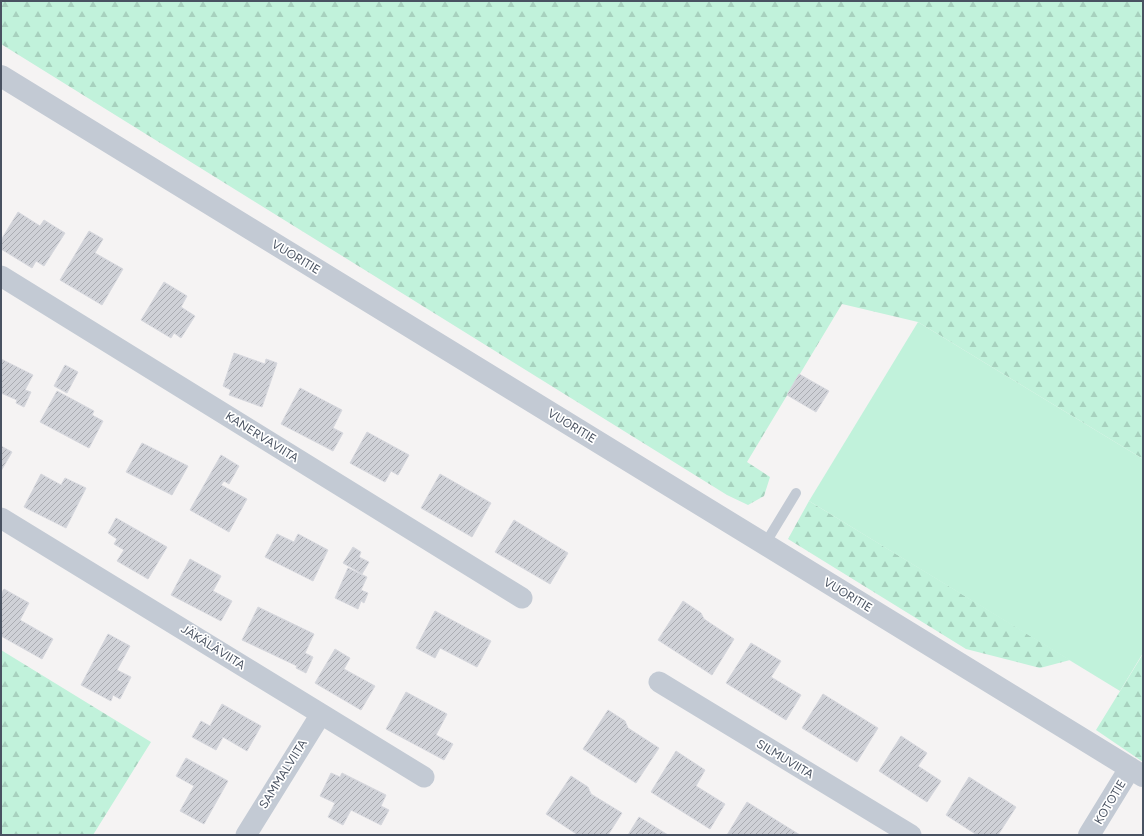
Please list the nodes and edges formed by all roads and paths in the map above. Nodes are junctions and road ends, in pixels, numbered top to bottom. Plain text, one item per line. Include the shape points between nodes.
1 (1, 76) edge
2 (1, 276) edge
3 (796, 493) dead end
4 (1, 518) edge
5 (765, 544) junction
6 (522, 598) dead end
7 (659, 682) dead end
8 (321, 714) junction
9 (1136, 772) edge
10 (424, 777) dead end
11 (246, 835) edge
12 (911, 835) edge
13 (1089, 835) edge

1 - 5 street, VUORITIE
2 - 6 street, KANERVAVIITA
3 - 5 lane
4 - 8 street, JÄKÄLÄVIITA
5 - 9 street, VUORITIE
7 - 12 street, SILMUVIITA
8 - 10 street, JÄKÄLÄVIITA
8 - 11 street, SAMMALVIITA
9 - 13 street, KOTOTIE

